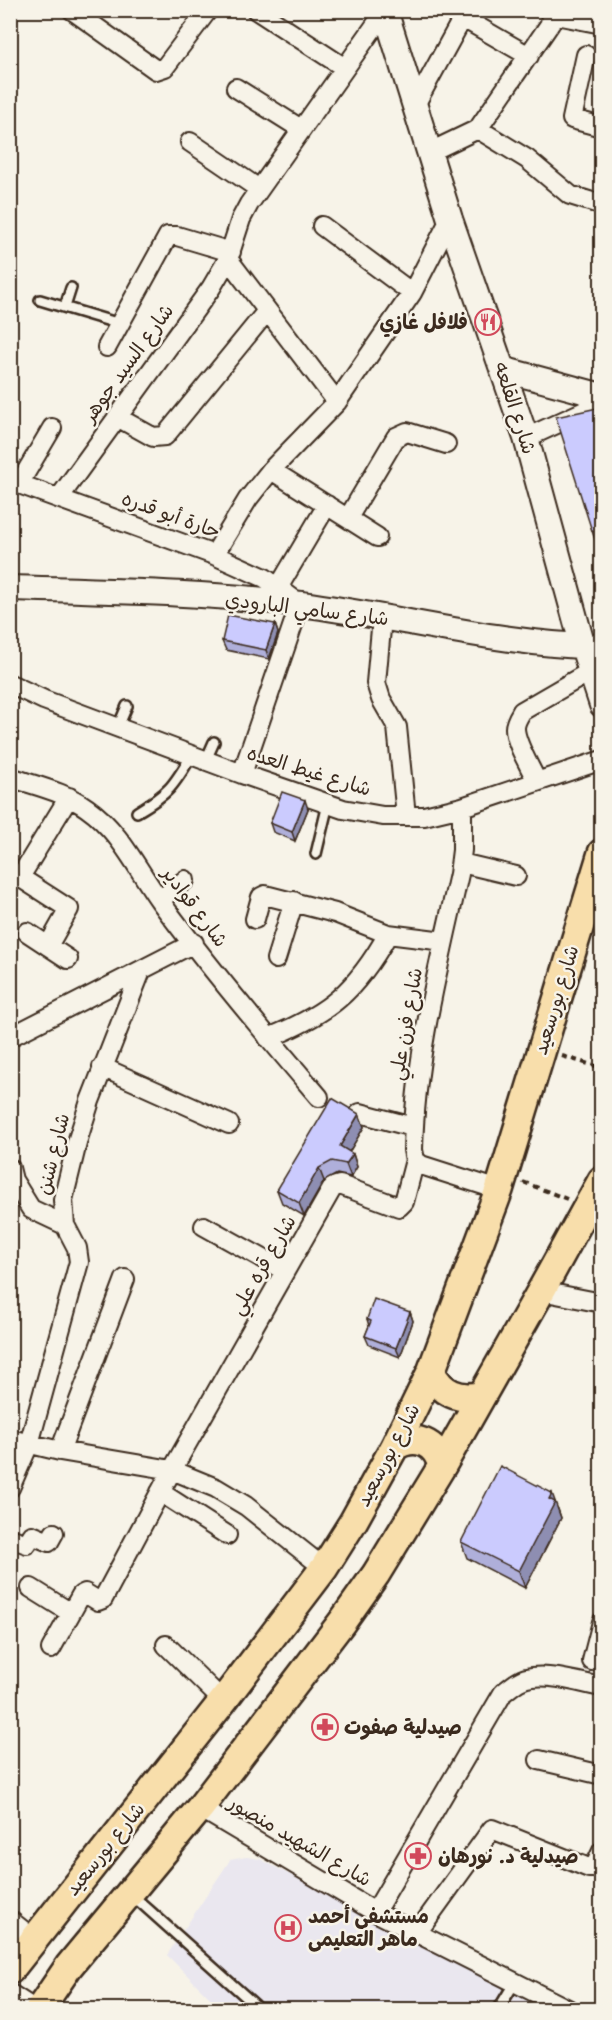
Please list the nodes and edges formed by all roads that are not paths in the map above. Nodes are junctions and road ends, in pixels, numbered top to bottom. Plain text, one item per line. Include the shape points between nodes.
1 (72, 10) edge
2 (207, 10) edge
3 (256, 10) edge
4 (386, 11) edge
5 (550, 12) edge
6 (465, 14) edge
7 (602, 24) edge
8 (586, 55) dead end
9 (529, 56) junction
10 (345, 68) junction
11 (236, 88) dead end
12 (415, 105) junction
13 (602, 127) edge
14 (301, 129) junction
15 (478, 129) junction
16 (190, 142) dead end
17 (429, 152) junction
18 (259, 189) junction
19 (602, 205) edge
20 (450, 219) junction
21 (322, 226) dead end
22 (230, 255) junction
23 (71, 288) dead end
24 (412, 293) junction
25 (40, 300) dead end
26 (65, 307) junction
27 (267, 311) junction
28 (120, 324) junction
29 (107, 347) dead end
30 (502, 369) junction
31 (602, 396) edge
32 (337, 402) junction
33 (602, 403) edge
34 (117, 417) junction
35 (52, 428) dead end
36 (526, 438) junction
37 (446, 444) dead end
38 (271, 470) junction
39 (15, 485) edge
40 (58, 498) junction
41 (327, 505) junction
42 (348, 518) junction
43 (377, 537) dead end
44 (214, 555) junction
45 (10, 588) edge
46 (278, 588) junction
47 (300, 604) junction
48 (382, 618) junction
49 (592, 647) edge
50 (591, 671) junction
51 (10, 684) edge
52 (602, 705) edge
53 (127, 706) dead end
54 (118, 727) junction
55 (214, 742) dead end
56 (199, 758) junction
57 (602, 760) edge
58 (242, 774) junction
59 (10, 777) edge
60 (537, 782) junction
61 (69, 797) junction
62 (328, 804) junction
63 (462, 807) junction
64 (136, 812) dead end
65 (406, 816) junction
66 (602, 853) edge
67 (316, 854) dead end
68 (461, 863) junction
69 (15, 874) edge
70 (516, 876) dead end
71 (185, 880) dead end
72 (160, 900) junction
73 (294, 901) junction
74 (255, 919) dead end
75 (27, 932) dead end
76 (388, 934) junction
77 (444, 941) junction
78 (194, 943) junction
79 (48, 946) junction
80 (276, 958) dead end
81 (68, 959) dead end
82 (141, 971) junction
83 (10, 1037) edge
84 (268, 1038) junction
85 (102, 1067) junction
86 (319, 1097) dead end
87 (360, 1113) edge
88 (230, 1124) dead end
89 (413, 1127) junction
90 (415, 1160) junction
91 (10, 1168) edge
92 (602, 1179) edge
93 (502, 1182) junction
94 (65, 1225) junction
95 (204, 1226) dead end
96 (285, 1271) junction
97 (125, 1280) dead end
98 (542, 1291) junction
99 (602, 1303) edge
100 (431, 1372) junction
101 (482, 1395) junction
102 (10, 1439) edge
103 (29, 1444) junction
104 (395, 1446) junction
105 (60, 1451) junction
106 (442, 1466) junction
107 (172, 1470) junction
108 (10, 1488) edge
109 (160, 1492) junction
110 (54, 1533) dead end
111 (227, 1536) dead end
112 (10, 1538) edge
113 (324, 1568) junction
114 (31, 1588) dead end
115 (71, 1612) junction
116 (602, 1622) edge
117 (166, 1645) dead end
118 (51, 1649) dead end
119 (592, 1660) dead end
120 (602, 1687) edge
121 (223, 1701) junction
122 (539, 1760) dead end
123 (602, 1774) edge
124 (200, 1808) junction
125 (602, 1851) edge
126 (129, 1893) junction
127 (375, 1912) junction
128 (10, 1920) edge
129 (417, 1934) junction
130 (34, 1939) junction
131 (10, 1970) edge
132 (515, 1982) junction
133 (10, 1997) edge
134 (255, 2005) dead end
135 (30, 2010) edge
136 (39, 2010) edge
137 (498, 2010) edge
138 (570, 2010) edge

1 - 2 street via 156,70 165,67
3 - 10 street
4 - 10 street, شارع السيد جوهر
4 - 12 street, شارع القلعه
5 - 7 street
5 - 9 street via 550,24
6 - 9 street
6 - 12 street
8 - 13 street via 572,119
9 - 15 street
10 - 14 street, شارع السيد جوهر
11 - 14 street
12 - 17 street, شارع القلعه
14 - 18 street, شارع السيد جوهر
15 - 17 street
15 - 19 street via 527,159 570,195
16 - 18 street
17 - 20 street, شارع القلعه
18 - 22 street, شارع السيد جوهر via 241,219
20 - 24 street
20 - 30 street, شارع القلعه
21 - 24 street
22 - 27 street
22 - 28 street via 168,236
22 - 34 street, شارع السيد جوهر via 211,288
23 - 26 lane
24 - 32 street
25 - 26 lane
26 - 28 lane
27 - 32 street
27 - 34 street via 165,436 153,437
28 - 29 street
30 - 31 street
30 - 36 street, شارع القلعه
32 - 38 street
33 - 36 street
34 - 40 street, شارع السيد جوهر
35 - 39 street
36 - 49 street, شارع القلعه
37 - 42 street via 407,432 396,437
38 - 41 street
38 - 44 street
39 - 40 street, حارة أبو قدره
40 - 44 street, حارة أبو قدره
41 - 42 street
41 - 46 street
42 - 43 street
44 - 46 street, حارة أبو قدره
45 - 47 street, شارع سامي البارودي via 177,594
46 - 47 street, حارة أبو قدره
47 - 48 street, شارع سامي البارودي
47 - 58 street
48 - 49 street, شارع سامي البارودي
48 - 65 street via 376,683 397,727
49 - 50 street, شارع القلعه
50 - 52 street, شارع القلعه
50 - 60 street via 522,711 516,720 518,739
51 - 54 street, شارع غيط العده
53 - 54 lane
54 - 56 street, شارع غيط العده
55 - 56 lane
56 - 58 street, شارع غيط العده
56 - 64 lane via 167,793
57 - 60 street, شارع غيط العده
58 - 62 street, شارع غيط العده
59 - 61 street, شارع قوادير
60 - 63 street, شارع غيط العده
61 - 69 street
61 - 72 street, شارع قوادير via 101,820 122,843
62 - 65 street, شارع غيط العده via 383,816
62 - 67 lane
63 - 65 street, شارع غيط العده
63 - 68 street, شارع فرن علي
66 - 93 main road, شارع بورسعيد
68 - 70 street
68 - 77 street, شارع فرن علي
69 - 79 street via 69,909
71 - 72 street
72 - 78 street, شارع قوادير
73 - 74 street via 263,895
73 - 76 street
73 - 80 street
75 - 79 street
76 - 77 street
76 - 84 street via 373,961 336,1001 299,1026
77 - 89 street, شارع فرن علي via 418,1071
78 - 82 street
78 - 84 street, شارع قوادير
79 - 81 street
82 - 83 street
82 - 85 street, شارع شنن
84 - 86 street, شارع قوادير
85 - 88 street
85 - 94 street, شارع شنن via 63,1200
87 - 89 street
89 - 90 street, شارع فرن علي
90 - 93 street via 421,1165
90 - 96 street, شارع قره علي via 404,1202 399,1207 340,1185 333,1187
91 - 94 street via 31,1209
92 - 98 main road
93 - 100 main road, شارع بورسعيد
94 - 103 street, شارع شنن via 77,1248 79,1262
95 - 96 street
96 - 107 street, شارع قره علي
97 - 105 street
98 - 99 street
98 - 101 main road
100 - 101 main road via 451,1395
100 - 104 main road, شارع بورسعيد
101 - 106 main road
102 - 103 street
103 - 105 street
103 - 108 street, شارع شنن
104 - 106 main road via 411,1440 428,1444
104 - 113 main road, شارع بورسعيد
105 - 107 street
106 - 124 main road via 376,1574
107 - 109 street, شارع قره علي
107 - 113 street via 216,1488 246,1506
109 - 111 street
109 - 115 street, شارع قره علي via 104,1599 98,1601 83,1593
110 - 112 street via 49,1542 32,1535 27,1544
113 - 121 main road, شارع بورسعيد
114 - 115 street
115 - 118 street
116 - 119 street
117 - 121 street
120 - 127 street via 531,1677 516,1682 503,1693
121 - 130 main road, شارع بورسعيد
122 - 123 street
124 - 126 main road
124 - 127 street, شارع الشهيد منصور
125 - 129 street via 594,1868 589,1868 492,1829
126 - 134 lane
126 - 136 main road via 69,1966
127 - 129 street, شارع الشهيد منصور
128 - 130 street
129 - 132 street, شارع الشهيد منصور
130 - 131 main road, شارع بورسعيد
132 - 137 lane
132 - 138 street, شارع الشهيد منصور
133 - 135 street

